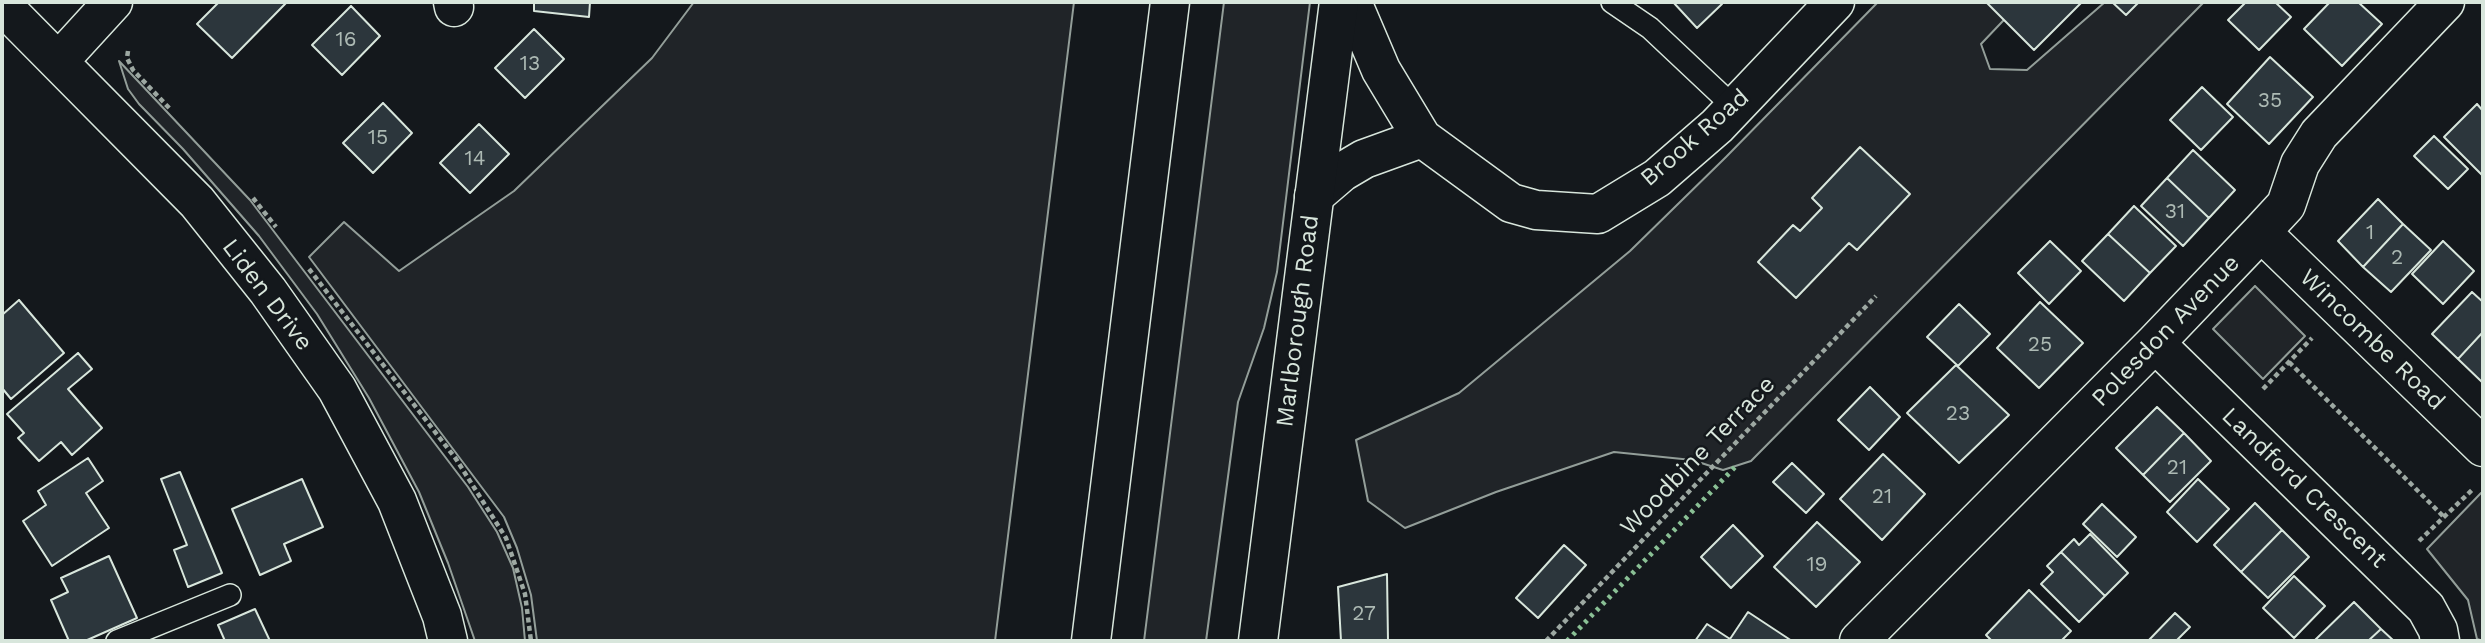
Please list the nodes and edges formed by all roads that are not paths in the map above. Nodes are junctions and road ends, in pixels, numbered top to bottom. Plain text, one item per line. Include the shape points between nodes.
1 (113, 2) edge
2 (1170, 2) edge
3 (1339, 2) edge
4 (1352, 2) edge
5 (1612, 2) edge
6 (1835, 2) edge
7 (2445, 2) edge
8 (2, 5) edge
9 (59, 61) junction
10 (1734, 107) junction
11 (1422, 138) junction
12 (1314, 196) junction
13 (2261, 232) junction
14 (2155, 343) junction
15 (2483, 447) edge
16 (229, 595) dead end
17 (117, 641) edge
18 (448, 641) edge
19 (1091, 641) edge
20 (1258, 641) edge
21 (1859, 641) edge
22 (2440, 641) edge

1 - 9 street
2 - 19 street
3 - 12 street, Marlborough Road
4 - 11 street, Brook Road via 1381,70
5 - 10 lane via 1650,28
6 - 10 street, Brook Road
7 - 13 street, Polesdon Avenue via 2319,134 2300,164 2286,205
8 - 9 street, Liden Drive
9 - 18 street, Liden Drive via 197,202 268,291 337,390 397,501
10 - 11 street, Brook Road via 1657,178 1598,214 1536,210 1511,203
11 - 12 street via 1364,159
12 - 20 street, Marlborough Road
13 - 14 street, Polesdon Avenue
13 - 15 street, Wincombe Road
14 - 21 street, Polesdon Avenue
14 - 22 street, Landford Crescent via 2426,608
16 - 17 lane

